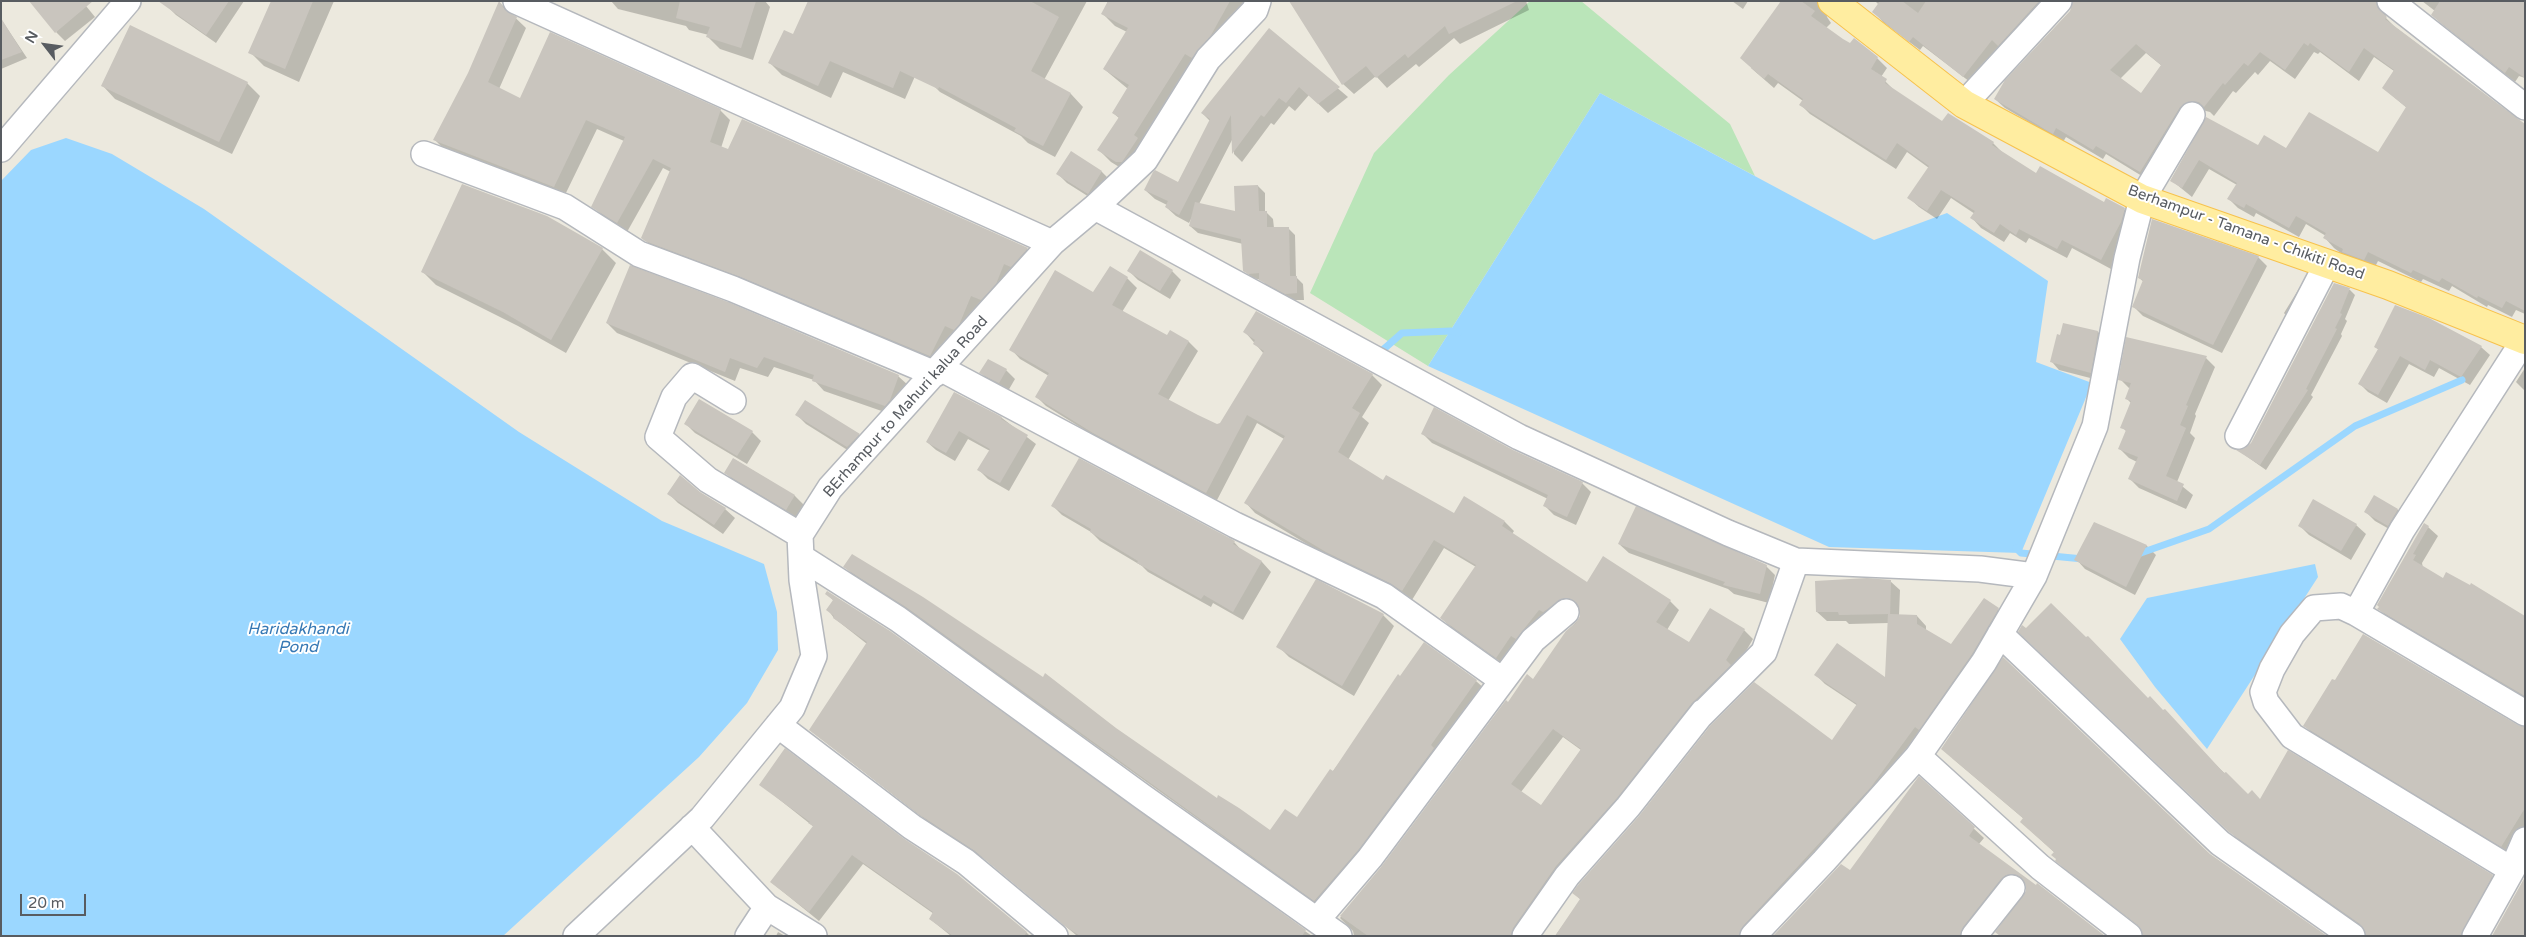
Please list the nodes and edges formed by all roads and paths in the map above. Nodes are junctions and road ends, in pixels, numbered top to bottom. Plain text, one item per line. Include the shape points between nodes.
1 (128, 1) edge
2 (516, 1) edge
3 (1258, 1) edge
4 (1832, 1) edge
5 (2059, 1) edge
6 (2390, 1) edge
7 (1964, 104) junction
8 (2525, 108) edge
9 (2192, 114) dead end
10 (1, 149) edge
11 (424, 154) dead end
12 (2142, 199) junction
13 (1094, 207) junction
14 (1052, 243) junction
15 (2327, 264) junction
16 (2524, 340) edge
17 (938, 371) junction
18 (733, 401) dead end
19 (2238, 436) dead end
20 (801, 546) junction
21 (1796, 561) junction
22 (2034, 576) junction
23 (1566, 612) dead end
24 (2356, 613) junction
25 (2000, 634) junction
26 (1502, 680) junction
27 (2525, 713) edge
28 (778, 725) junction
29 (1918, 756) junction
30 (692, 827) junction
31 (2525, 840) edge
32 (2512, 870) junction
33 (2012, 888) dead end
34 (767, 907) junction
35 (1317, 920) junction
36 (1978, 934) edge
37 (576, 936) edge
38 (748, 936) edge
39 (814, 936) edge
40 (1055, 936) edge
41 (1339, 936) edge
42 (1524, 936) edge
43 (1753, 936) edge
44 (2129, 936) edge
45 (2352, 936) edge
46 (2475, 936) edge

1 - 10 street
2 - 14 street
3 - 13 street, BErhampur to Mahuri kalua Road via 1255,10 1208,59 1145,160
4 - 7 main road, Berhampur - Tamana - Chikiti Road
5 - 7 street
6 - 8 street
7 - 12 main road, Berhampur - Tamana - Chikiti Road
9 - 12 street
11 - 17 street via 565,207 639,254
12 - 15 main road, Berhampur - Tamana - Chikiti Road
12 - 22 street via 2127,258 2095,426
13 - 14 street, BErhampur to Mahuri kalua Road
13 - 21 street via 1519,437
14 - 17 street, BErhampur to Mahuri kalua Road
15 - 16 main road, Berhampur - Tamana - Chikiti Road
15 - 19 street
16 - 24 street via 2402,530
17 - 20 street, BErhampur to Mahuri kalua Road via 830,488
17 - 26 street via 1234,525 1384,596
18 - 20 street via 692,376 674,397 658,437 708,480
20 - 28 street via 802,580 814,656 792,708
20 - 35 street
21 - 22 street via 1980,569
21 - 42 street via 1764,652 1701,714 1628,807 1567,876
22 - 25 street
23 - 26 street via 1533,640
24 - 27 street
24 - 32 street via 2341,606 2314,608 2292,634 2272,670 2263,692 2266,702 2292,736
25 - 29 street
25 - 45 street via 2220,843
26 - 35 street via 1474,722 1370,858
28 - 30 street
28 - 40 street via 912,827 966,862
29 - 43 street
29 - 44 street via 2040,867
30 - 34 street
30 - 37 street
31 - 32 street
32 - 46 street
33 - 36 street
34 - 38 street
34 - 39 street
35 - 41 street

